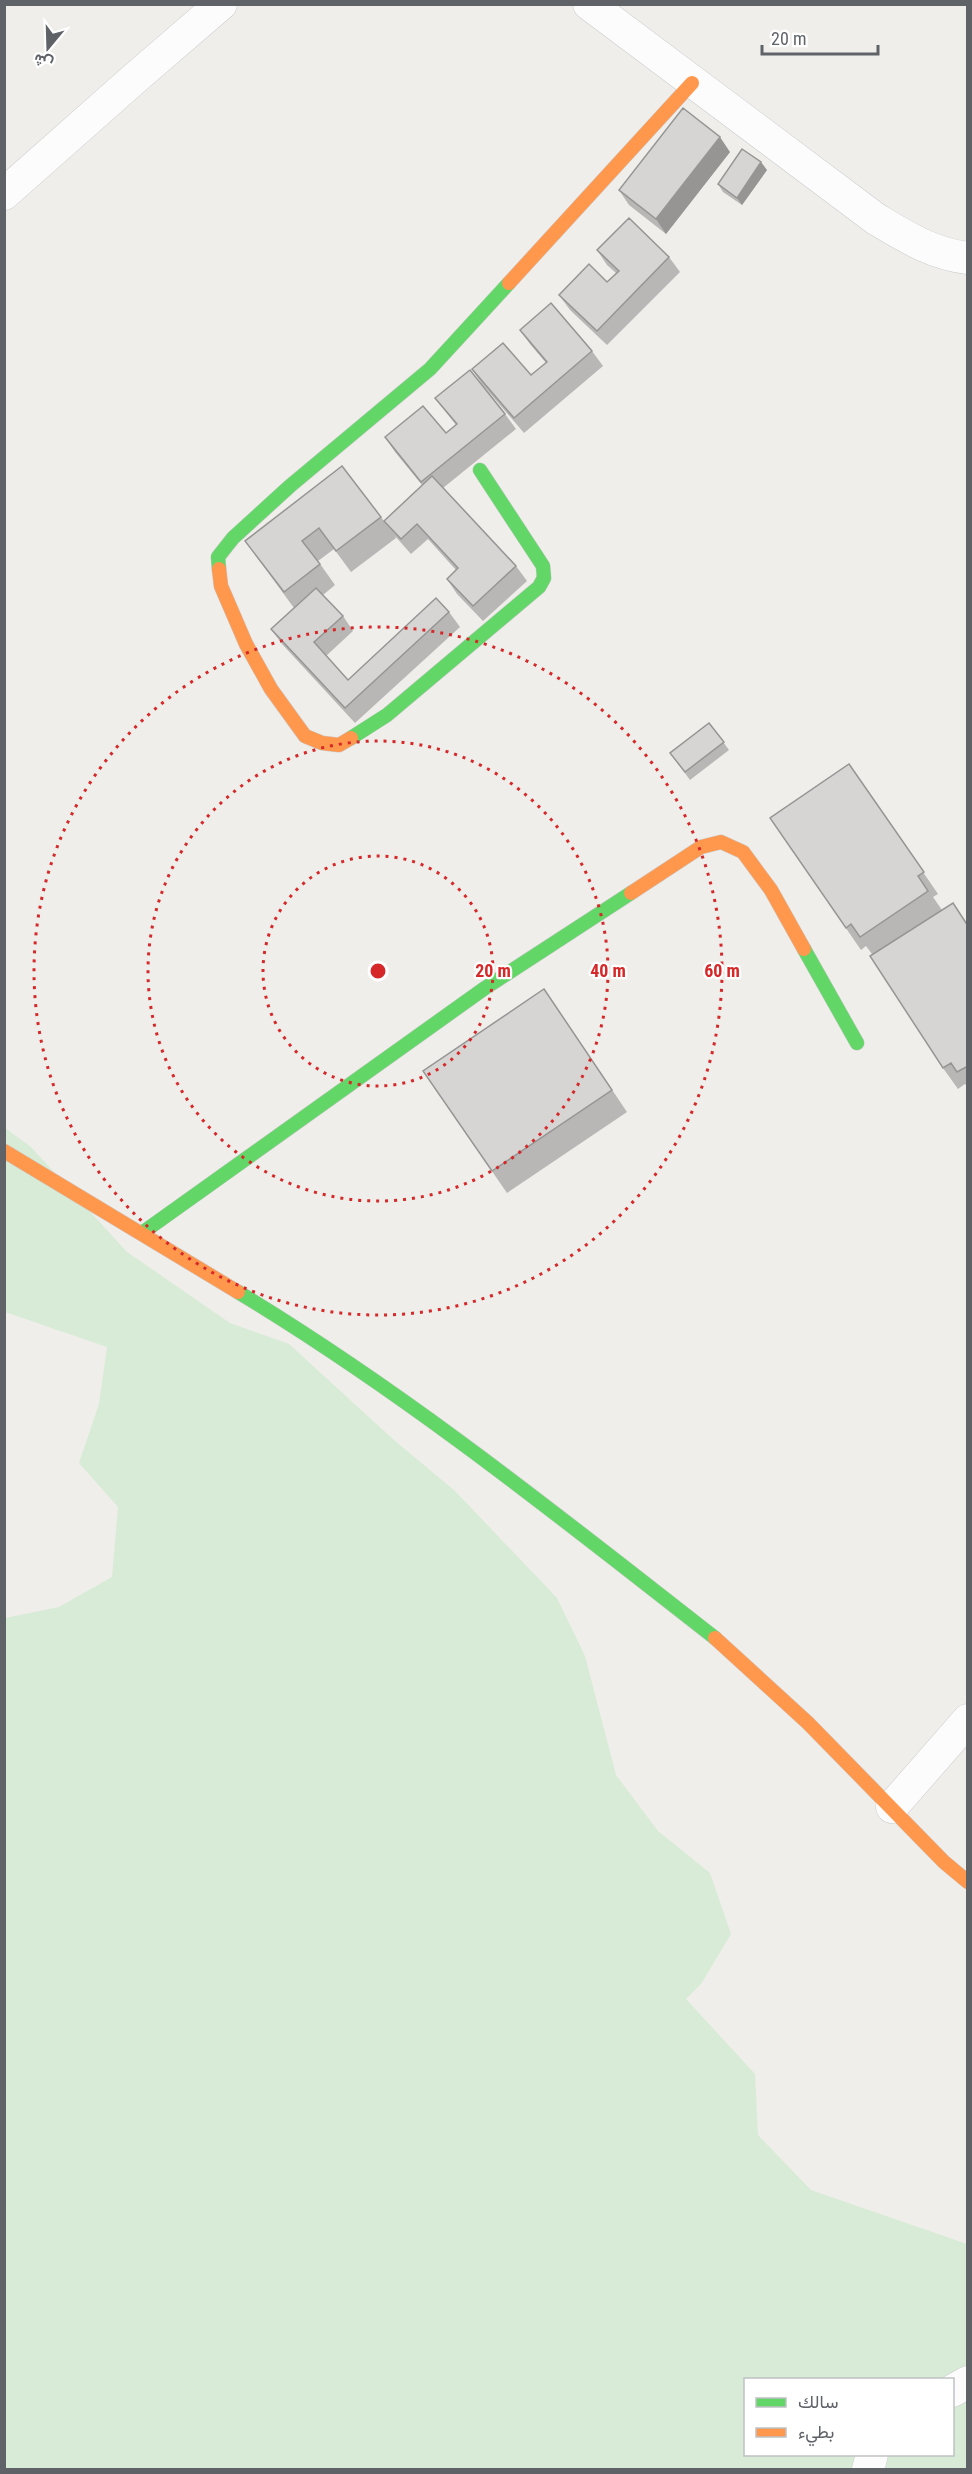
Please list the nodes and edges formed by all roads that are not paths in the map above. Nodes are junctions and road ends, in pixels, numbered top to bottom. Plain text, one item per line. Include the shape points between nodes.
1 (221, 4) edge
2 (589, 4) edge
3 (692, 82) junction
4 (4, 194) edge
5 (968, 258) edge
6 (480, 470) dead end
7 (857, 1043) dead end
8 (4, 1151) edge
9 (142, 1233) junction
10 (968, 1720) edge
11 (892, 1807) junction
12 (968, 1882) edge
13 (968, 2382) edge
14 (954, 2390) edge

1 - 4 street
2 - 3 street
3 - 5 street via 876,219 918,244
3 - 6 street via 430,369 290,486 233,538 218,558 221,586 246,644 305,736 339,745 387,715 539,587 544,578 543,566
7 - 9 street via 771,890 743,852 721,842 701,847 485,988
8 - 9 street
9 - 11 street via 301,1330 484,1458 590,1539 721,1643
10 - 11 street
11 - 12 street
13 - 14 street

